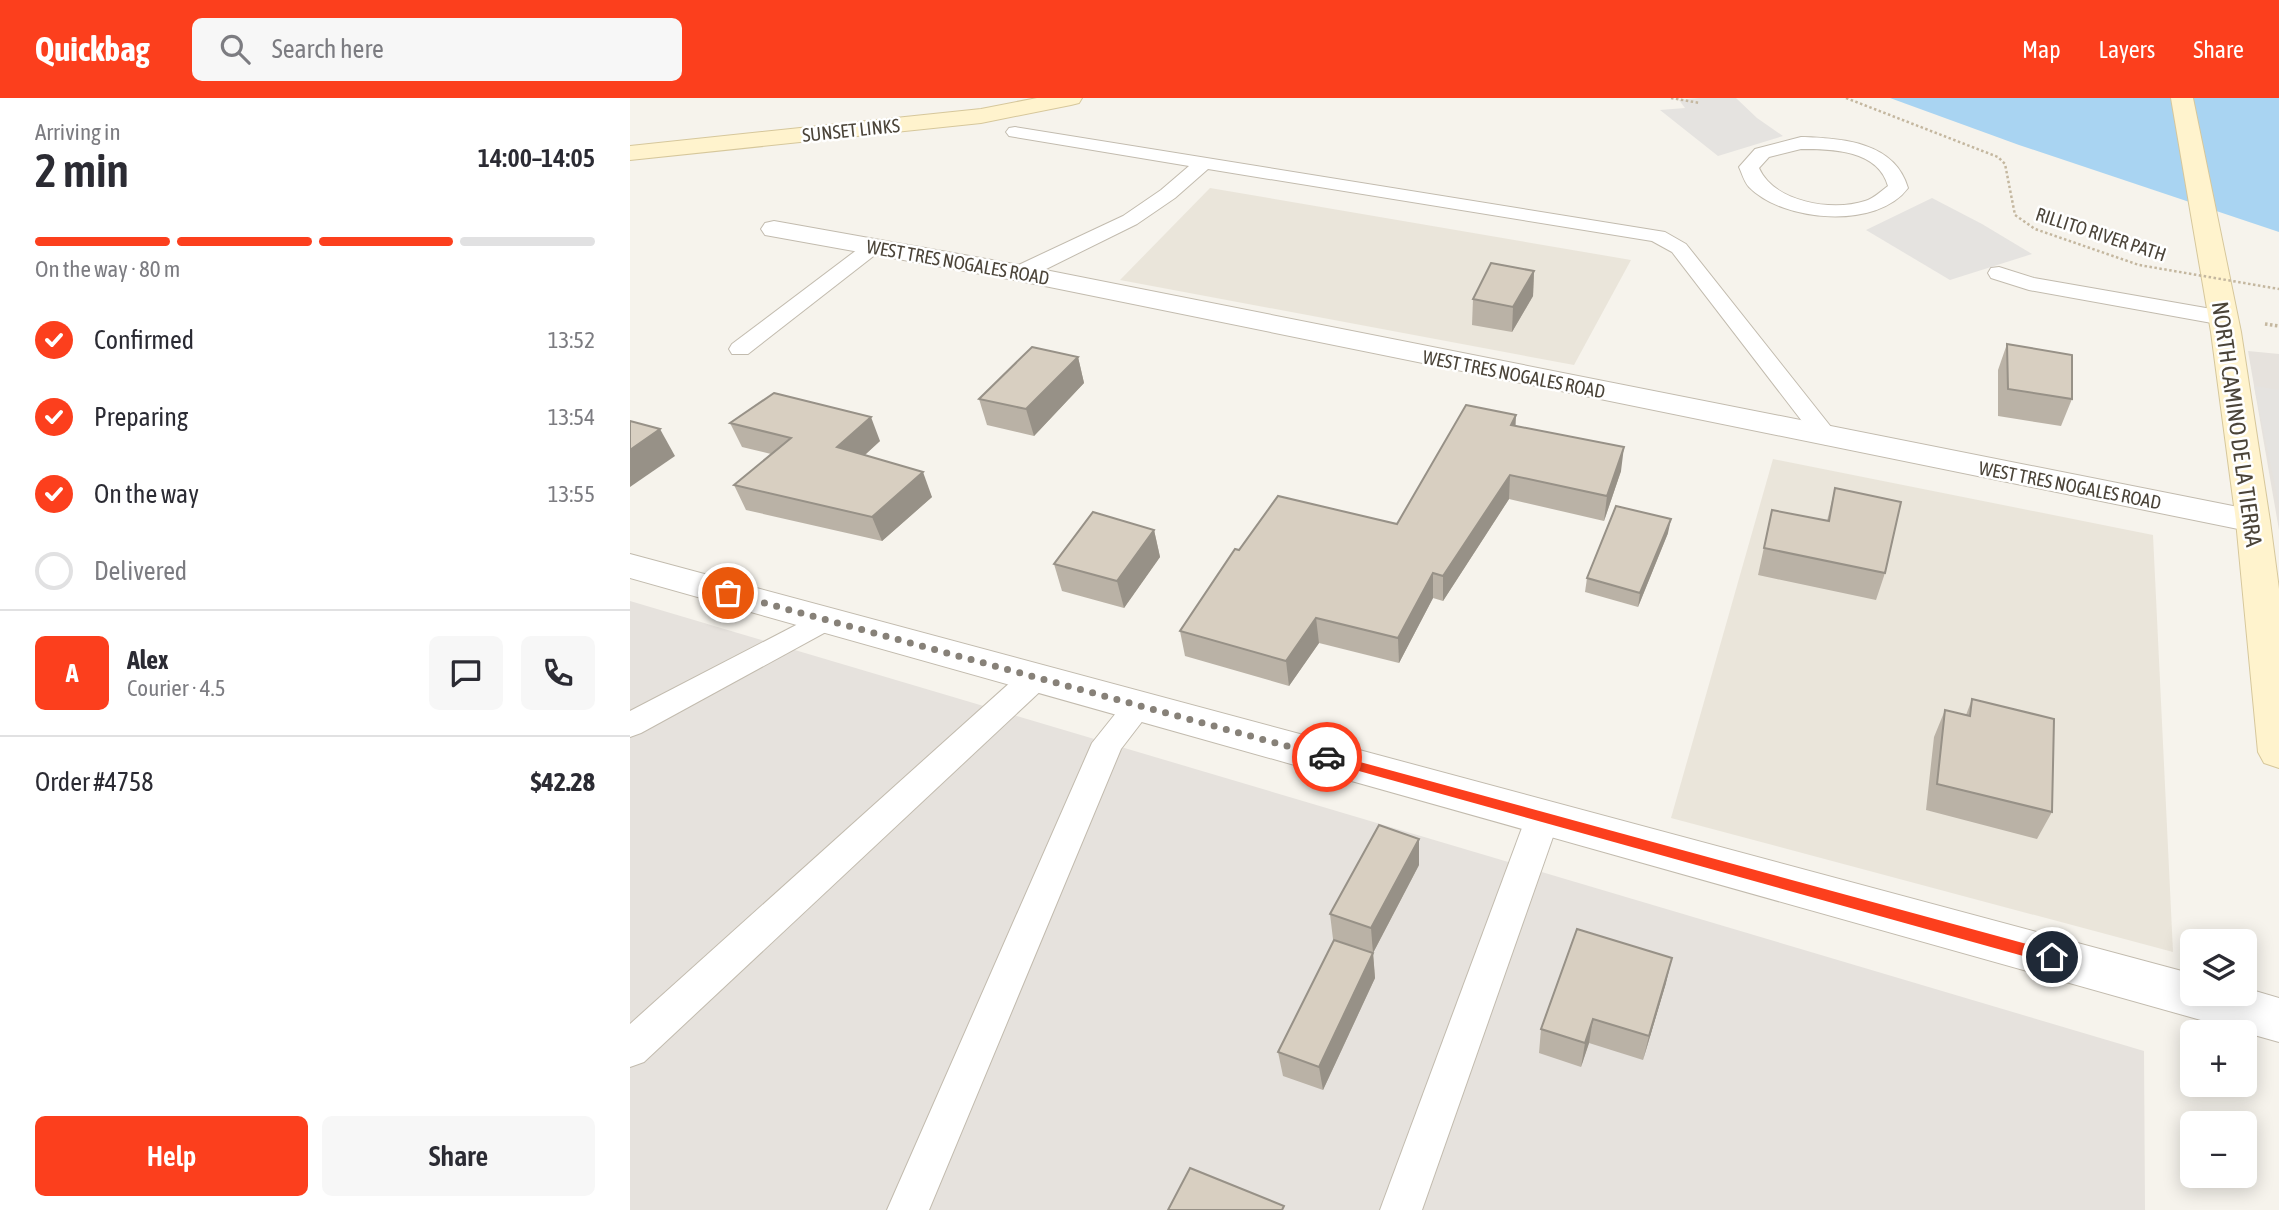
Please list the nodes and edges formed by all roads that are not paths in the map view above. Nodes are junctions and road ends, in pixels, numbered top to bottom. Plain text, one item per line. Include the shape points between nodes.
1 (1070, 98) edge
2 (2182, 98) edge
3 (1015, 132) dead end
4 (1779, 146) joint
5 (630, 152) edge
6 (1204, 162) junction
7 (774, 229) dead end
8 (873, 247) junction
9 (1020, 273) junction
10 (1999, 273) dead end
11 (2223, 318) junction
12 (740, 349) dead end
13 (1827, 437) junction
14 (2253, 521) junction
15 (630, 566) edge
16 (825, 620) junction
17 (1035, 678) junction
18 (1139, 706) junction
19 (630, 725) edge
20 (2279, 752) edge
21 (1544, 817) junction
22 (2279, 1020) edge
23 (630, 1049) edge
24 (908, 1210) edge
25 (1401, 1210) edge

1 - 5 street, SUNSET LINKS via 981,116
2 - 11 street, NORTH CAMINO DE LA TIERRA
3 - 6 lane
4 - 4 lane via 1825,143 1860,151 1888,165 1898,176 1898,187 1891,198 1853,210 1817,209 1782,201 1764,192 1748,170 1761,152
6 - 9 lane via 1130,220
6 - 13 lane via 1658,236 1679,248
7 - 8 street, WEST TRES NOGALES ROAD
8 - 9 street, WEST TRES NOGALES ROAD
8 - 12 lane
9 - 13 street, WEST TRES NOGALES ROAD
10 - 11 lane via 2029,284
11 - 14 street, NORTH CAMINO DE LA TIERRA
13 - 14 street, WEST TRES NOGALES ROAD
14 - 20 street, NORTH CAMINO DE LA TIERRA
15 - 16 street
16 - 17 street
16 - 19 lane
17 - 18 street
17 - 23 lane
18 - 21 street
18 - 24 lane via 1108,743
21 - 22 street
21 - 25 lane

